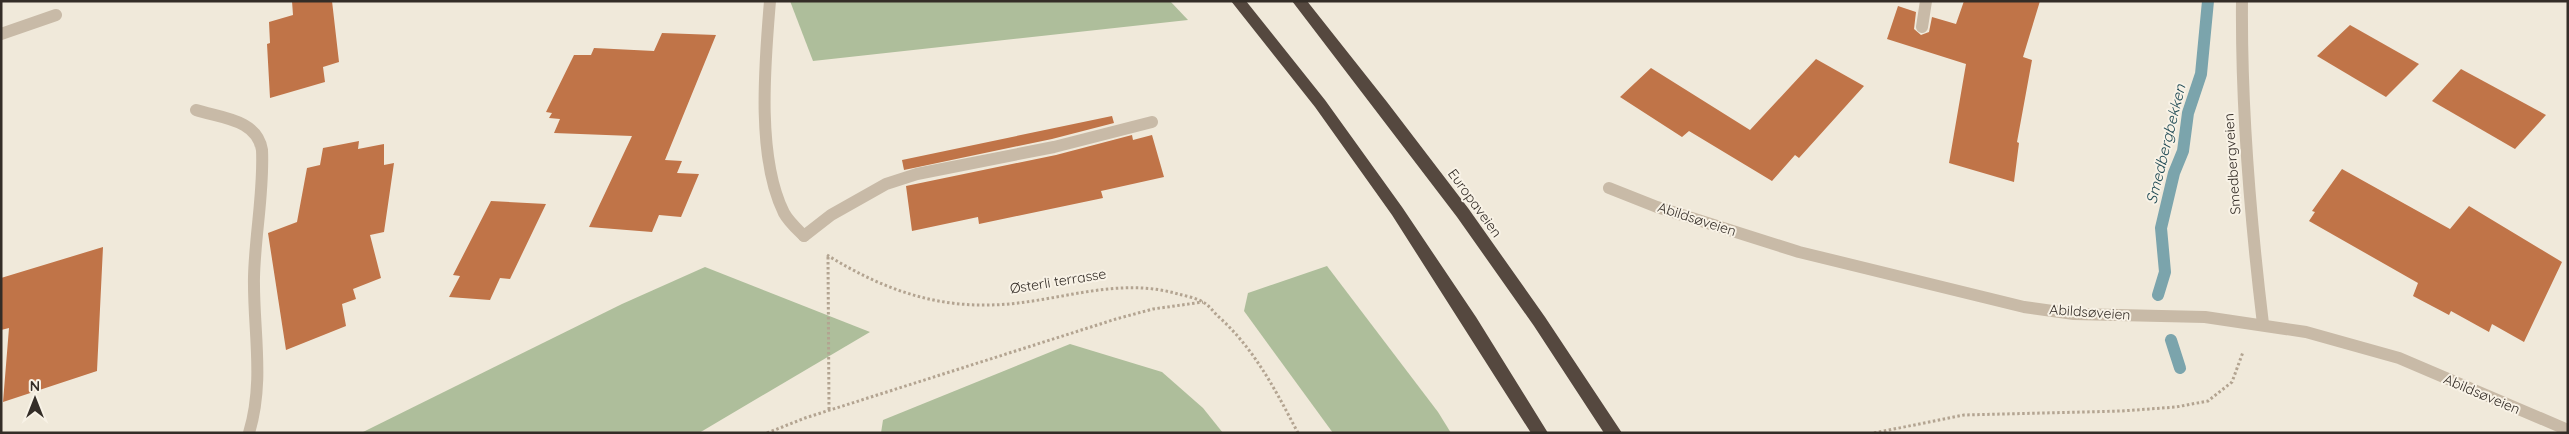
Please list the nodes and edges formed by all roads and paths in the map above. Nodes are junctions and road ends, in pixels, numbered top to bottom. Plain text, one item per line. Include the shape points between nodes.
1 (770, 1) edge
2 (1238, 1) edge
3 (1299, 1) edge
4 (1926, 1) edge
5 (2242, 1) edge
6 (56, 15) dead end
7 (1922, 27) dead end
8 (1, 34) edge
9 (196, 110) dead end
10 (1152, 122) dead end
11 (1609, 188) dead end
12 (804, 236) junction
13 (828, 256) junction
14 (1203, 302) junction
15 (2244, 322) junction
16 (2263, 324) junction
17 (829, 411) junction
18 (2568, 430) edge
19 (249, 433) edge
20 (767, 433) edge
21 (1298, 433) edge
22 (1540, 433) edge
23 (1614, 433) edge
24 (1874, 433) edge

1 - 12 street via 765,76 770,157 775,187 785,213
2 - 22 highway via 1413,235
3 - 23 highway, Europaveien via 1462,212 1554,341
4 - 7 street
5 - 16 street, Smedbergveien via 2241,53 2248,204
6 - 8 street
9 - 19 street via 248,126 259,136 262,154 254,286 260,387 258,409
10 - 12 street via 1054,147 917,174 886,184 831,215
11 - 15 street, Abildsøveien via 1657,207 1799,252 2024,307 2074,314 2205,317
12 - 13 path, Østerli terrasse
13 - 14 path, Østerli terrasse via 884,286 926,301 1014,304 1106,287 1139,286 1169,289
13 - 17 path
14 - 17 path via 1153,309 1116,319
14 - 21 path, Østerli terrasse via 1238,333 1264,369
15 - 16 street, Abildsøveien
15 - 24 path via 2243,358 2232,382 2208,401 2122,411 1964,415
16 - 18 street, Abildsøveien via 2306,332 2399,358
17 - 20 path

